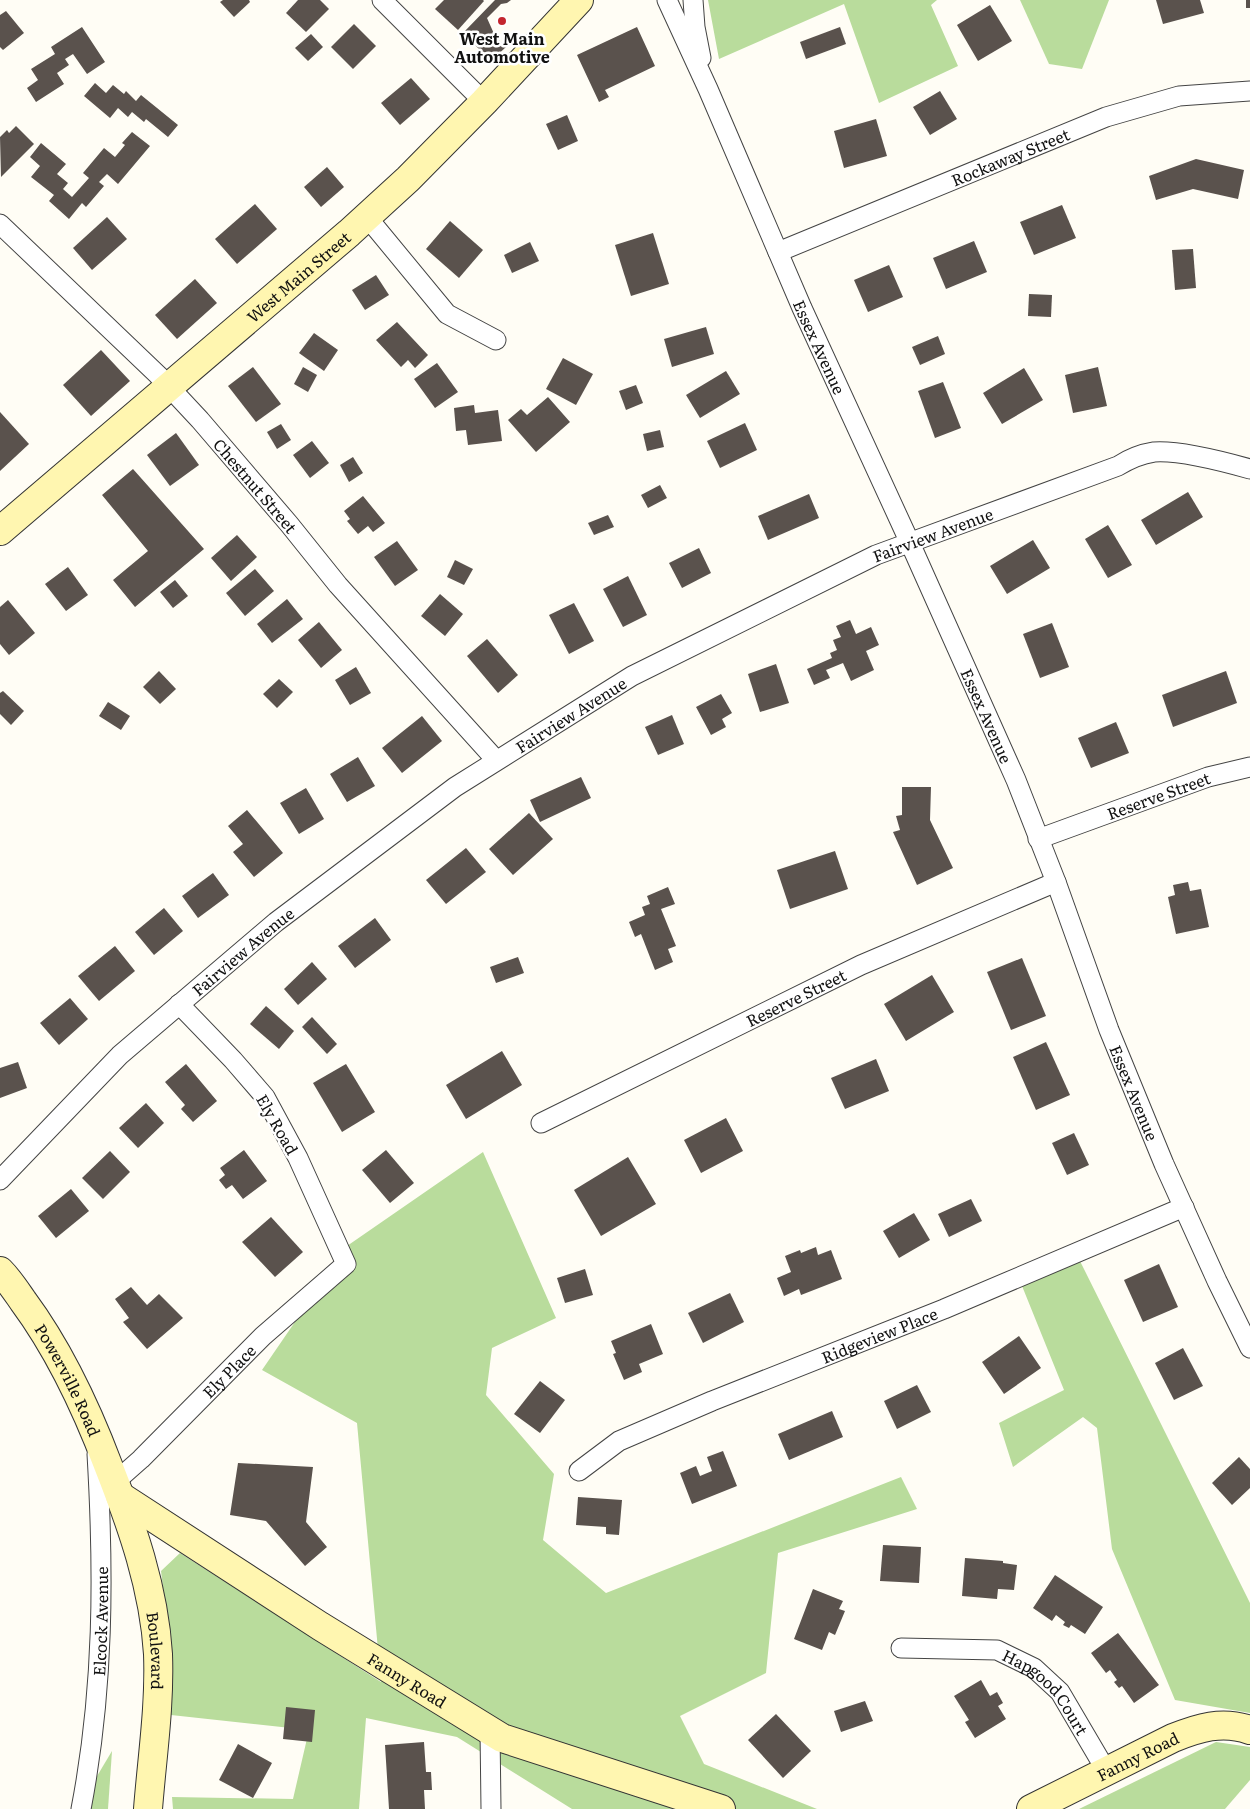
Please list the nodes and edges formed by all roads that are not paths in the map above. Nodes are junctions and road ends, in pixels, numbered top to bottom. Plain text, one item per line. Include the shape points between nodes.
1 (382, 0) edge
2 (578, 0) edge
3 (667, 0) edge
4 (693, 0) edge
5 (708, 89) junction
6 (1250, 91) edge
7 (484, 102) junction
8 (367, 217) junction
9 (0, 224) edge
10 (778, 252) junction
11 (496, 340) dead end
12 (169, 386) junction
13 (1250, 469) edge
14 (0, 531) edge
15 (910, 543) junction
16 (496, 760) junction
17 (1250, 767) edge
18 (1038, 839) junction
19 (1056, 882) junction
20 (179, 1004) junction
21 (541, 1123) dead end
22 (0, 1180) edge
23 (1184, 1207) junction
24 (346, 1264) joint
25 (0, 1271) edge
26 (1250, 1348) edge
27 (96, 1433) junction
28 (579, 1471) dead end
29 (118, 1489) junction
30 (901, 1648) dead end
31 (490, 1730) junction
32 (1250, 1730) edge
33 (1107, 1772) junction
34 (81, 1809) edge
35 (148, 1809) edge
36 (491, 1809) edge
37 (721, 1809) edge
38 (1031, 1809) edge

1 - 7 street
2 - 7 main road, West Main Street
3 - 5 street, Essex Avenue
4 - 5 street, Essex Avenue via 695,27
5 - 10 street, Essex Avenue
6 - 10 street, Rockaway Street via 1179,96 1106,117
7 - 8 main road, West Main Street
8 - 11 street via 447,314
8 - 12 main road, West Main Street
9 - 12 street, Chestnut Street
10 - 15 street, Essex Avenue
12 - 14 main road, West Main Street
12 - 16 street, Chestnut Street via 338,585
13 - 15 street, Fairview Avenue via 1166,452 1142,455
15 - 16 street, Fairview Avenue via 876,555 632,676
15 - 18 street, Essex Avenue via 1016,780
16 - 20 street, Fairview Avenue via 455,787 276,922
17 - 18 street, Reserve Street via 1208,778
18 - 19 street, Essex Avenue
19 - 21 street, Reserve Street via 861,965
19 - 23 street, Essex Avenue via 1109,1030
20 - 22 street, Fairview Avenue via 120,1055
20 - 24 street, Ely Road via 265,1098 298,1158
23 - 26 street, Essex Avenue
23 - 28 street, Ridgeview Place via 619,1441
24 - 29 street, Ely Place via 263,1336 141,1459
25 - 27 main road, Powerville Road via 34,1316 60,1359
27 - 29 main road, Powerville Road
27 - 34 street, Elcock Avenue via 102,1598 99,1681
29 - 31 main road, Fanny Road via 320,1626
29 - 35 main road, Boulevard via 147,1580 158,1655
30 - 33 street, Hapgood Court via 997,1650 1034,1668 1060,1692
31 - 36 street
31 - 37 main road, Fanny Road via 502,1738
32 - 33 main road, Fanny Road via 1220,1725 1196,1729
33 - 38 main road, Fanny Road

